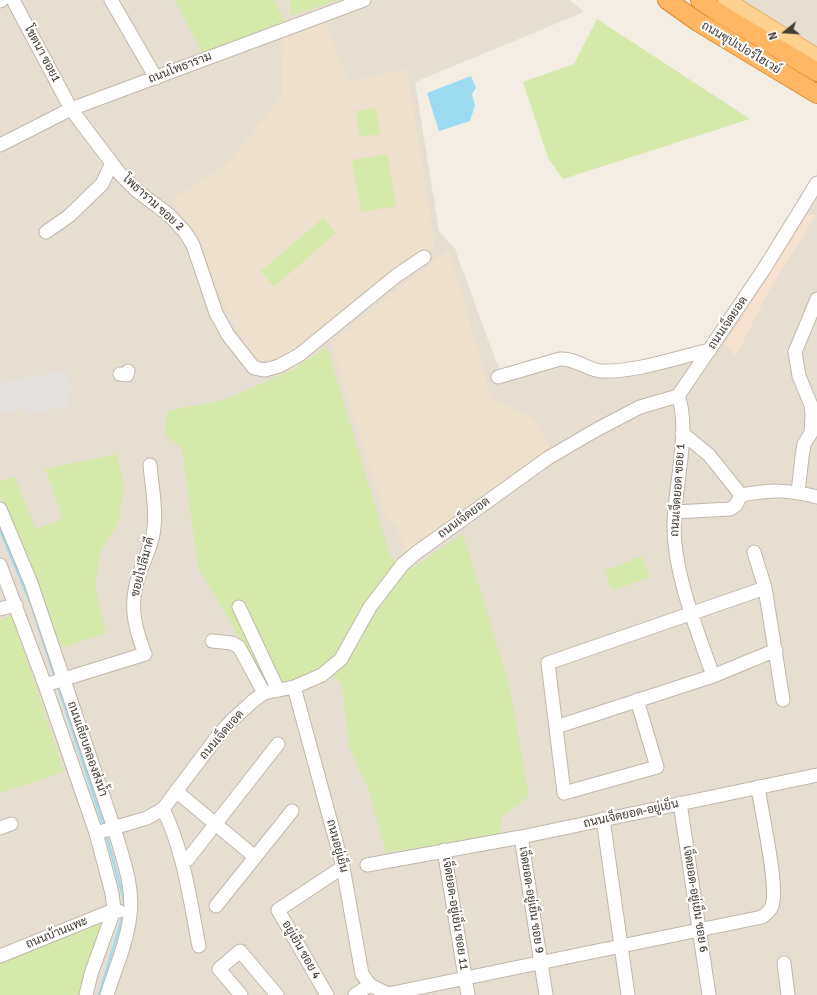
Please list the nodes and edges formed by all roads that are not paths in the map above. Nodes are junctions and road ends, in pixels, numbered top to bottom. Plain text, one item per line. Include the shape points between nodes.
1 (13, 0) edge
2 (111, 0) edge
3 (364, 0) edge
4 (667, 0) edge
5 (700, 0) edge
6 (732, 2) edge
7 (817, 57) edge
8 (817, 72) edge
9 (156, 78) junction
10 (814, 94) edge
11 (71, 109) junction
12 (0, 145) edge
13 (112, 163) junction
14 (817, 183) edge
15 (46, 232) dead end
16 (424, 257) dead end
17 (817, 299) edge
18 (710, 350) junction
19 (498, 377) dead end
20 (678, 396) junction
21 (815, 415) edge
22 (682, 433) junction
23 (150, 465) dead end
24 (798, 492) junction
25 (741, 495) junction
26 (817, 497) edge
27 (0, 509) edge
28 (675, 512) junction
29 (754, 552) dead end
30 (0, 565) edge
31 (765, 588) junction
32 (16, 605) junction
33 (239, 607) dead end
34 (0, 609) edge
35 (692, 614) junction
36 (212, 641) dead end
37 (776, 650) junction
38 (713, 676) junction
39 (64, 679) junction
40 (45, 685) junction
41 (294, 687) junction
42 (278, 690) junction
43 (264, 693) junction
44 (637, 700) junction
45 (782, 700) dead end
46 (556, 727) junction
47 (278, 744) dead end
48 (817, 775) edge
49 (758, 787) junction
50 (176, 791) junction
51 (680, 803) junction
52 (163, 809) junction
53 (292, 810) dead end
54 (603, 819) junction
55 (216, 824) junction
56 (114, 828) junction
57 (96, 833) junction
58 (521, 837) junction
59 (444, 850) junction
60 (255, 857) junction
61 (188, 859) dead end
62 (367, 865) dead end
63 (344, 867) junction
64 (216, 906) dead end
65 (114, 910) junction
66 (130, 914) junction
67 (700, 931) junction
68 (199, 946) dead end
69 (620, 947) junction
70 (0, 956) edge
71 (541, 963) junction
72 (784, 963) dead end
73 (465, 978) junction
74 (370, 985) junction
75 (388, 994) edge
76 (86, 995) edge
77 (107, 995) edge
78 (241, 995) edge
79 (276, 995) edge
80 (327, 995) edge
81 (355, 995) edge
82 (468, 995) edge
83 (546, 995) edge
84 (628, 995) edge
85 (709, 995) edge
86 (788, 995) edge

1 - 11 street, โชตนา ซอย1
2 - 9 street
3 - 9 street, ถนนโพธาราม
4 - 10 highway, ถนนซุปเปอร์ไฮเวย์
5 - 8 highway, ถนนซุปเปอร์ไฮเวย์
6 - 7 main road
9 - 11 street, ถนนโพธาราม
11 - 12 street, ถนนโพธาราม
11 - 13 street, โพธาราม ซอย 2
13 - 15 street via 102,184 69,216
13 - 16 street, โพธาราม ซอย 2 via 136,190 185,232 193,245 216,313 228,335 254,368 265,370 280,366 299,355 396,276
14 - 18 street, ถนนเจ็ดยอด
17 - 21 street via 795,352 799,376
18 - 19 street via 624,370 599,371 570,359 560,359
18 - 20 street, ถนนเจ็ดยอด
20 - 22 street, ถนนเจ็ดยอด ซอย 1 via 682,411
20 - 41 street, ถนนเจ็ดยอด via 640,407 568,446 416,553 403,564 370,607 340,659 322,675
21 - 24 street via 811,433 804,444
22 - 25 street via 709,455
22 - 28 street, ถนนเจ็ดยอด ซอย 1
23 - 39 street, ซอยไปลีมาคี via 153,537 136,585 133,610 144,654
24 - 25 street via 773,490
24 - 26 street
25 - 28 street via 736,505 730,509
27 - 39 street, ถนนเลียบคลองส่งน้ำ via 31,583
28 - 35 street, ถนนเจ็ดยอด ซอย 1 via 675,549
29 - 31 street
30 - 32 street, ถนนเลียบคลองส่งน้ำ
31 - 35 street
31 - 37 street
32 - 34 street
32 - 40 street, ถนนเลียบคลองส่งน้ำ
33 - 42 street
35 - 38 street, ถนนเจ็ดยอด ซอย 1
35 - 46 street via 548,663
36 - 43 street via 232,643 239,647
37 - 38 street
37 - 45 street
38 - 44 street
39 - 40 street
39 - 56 street, ถนนเลียบคลองส่งน้ำ
40 - 57 street, ถนนเลียบคลองส่งน้ำ
41 - 42 street, ถนนเจ็ดยอด
41 - 63 street, ถนนอยู่เย็น
42 - 43 street, ถนนเจ็ดยอด
43 - 50 street, ถนนเจ็ดยอด via 231,721
44 - 46 street
44 - 46 street via 657,767 564,793
47 - 55 street
48 - 49 street, ถนนเจ็ดยอด-อยู่เย็น
49 - 51 street, ถนนเจ็ดยอด-อยู่เย็น
49 - 67 street via 773,885 772,906 762,917
50 - 52 street, ถนนเจ็ดยอด
50 - 55 street
51 - 54 street, ถนนเจ็ดยอด-อยู่เย็น
51 - 67 street, เจ็ดยอด-อยู่เย็น ซอย 6
52 - 56 street, ถนนเจ็ดยอด via 148,818
52 - 68 street via 172,826
53 - 60 street
54 - 58 street, ถนนเจ็ดยอด-อยู่เย็น
54 - 69 street
55 - 60 street
55 - 61 street
56 - 57 street, ถนนเจ็ดยอด
56 - 66 street, ถนนเลียบคลองส่งน้ำ via 126,869
57 - 65 street, ถนนเลียบคลองส่งน้ำ
58 - 59 street, ถนนเจ็ดยอด-อยู่เย็น
58 - 71 street, เจ็ดยอด-อยู่เย็น ซอย 9
59 - 62 street, ถนนเจ็ดยอด-อยู่เย็น
59 - 73 street, เจ็ดยอด-อยู่เย็น ซอย 11
60 - 64 street
63 - 74 street, ถนนอยู่เย็น via 362,974
63 - 80 street, อยู่เย็น ซอย 4 via 278,910
65 - 66 street
65 - 70 street, ถนนบ้านแพะ
65 - 76 street, ถนนเลียบคลองส่งน้ำ
66 - 77 street, ถนนเลียบคลองส่งน้ำ via 127,934
67 - 69 street
67 - 85 street, เจ็ดยอด-อยู่เย็น ซอย 6
69 - 71 street
69 - 84 street
71 - 73 street
71 - 83 street, เจ็ดยอด-อยู่เย็น ซอย 9
72 - 86 street
73 - 75 street
73 - 82 street, เจ็ดยอด-อยู่เย็น ซอย 11
74 - 75 street
74 - 81 street
78 - 79 street via 219,969 240,951

